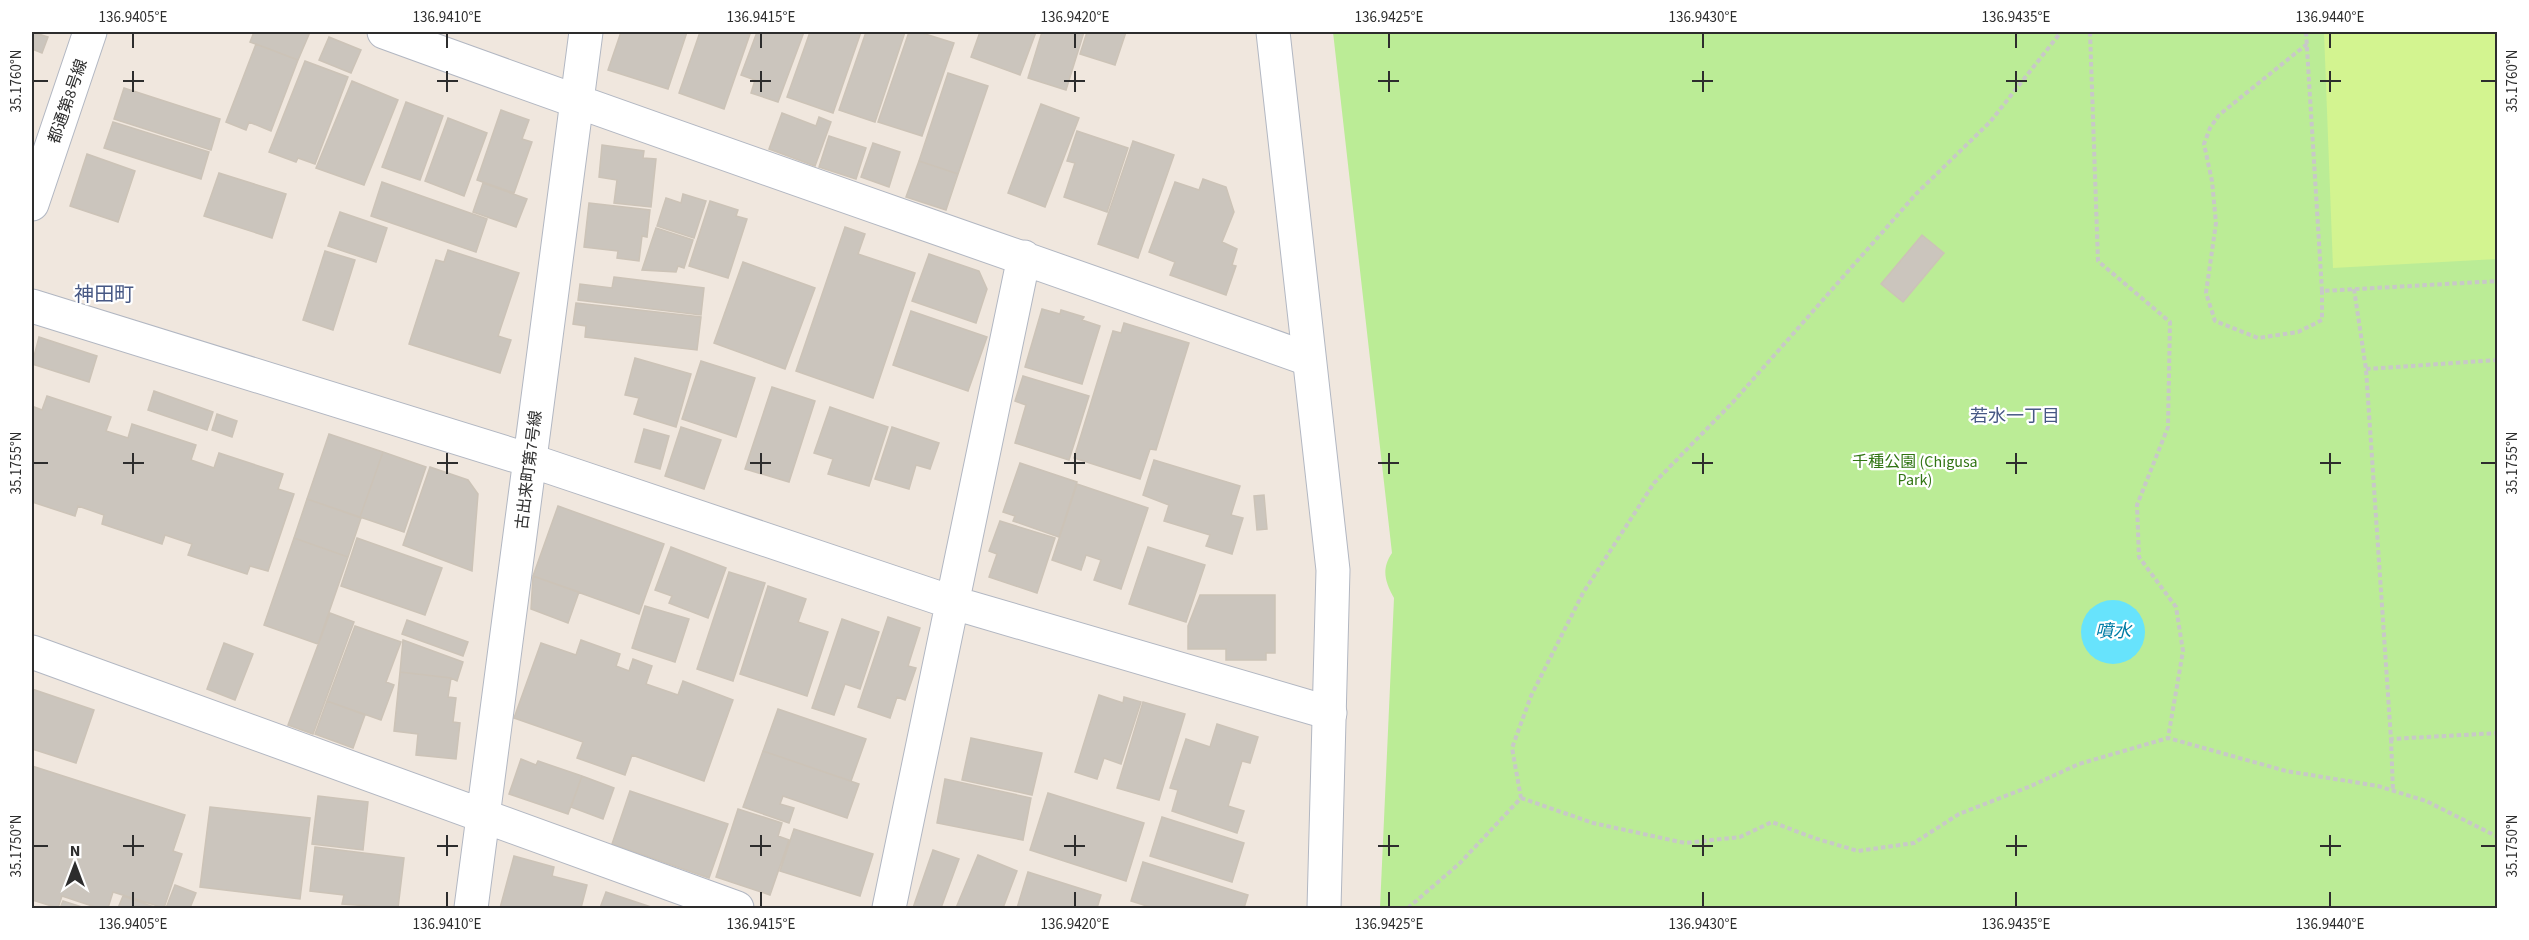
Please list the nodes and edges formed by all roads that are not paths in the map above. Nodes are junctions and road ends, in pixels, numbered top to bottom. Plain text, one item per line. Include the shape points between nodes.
1 (90, 32) edge
2 (384, 32) edge
3 (586, 32) edge
4 (1273, 32) edge
5 (578, 102) junction
6 (32, 204) edge
7 (1024, 257) junction
8 (32, 306) edge
9 (1308, 359) junction
10 (529, 460) junction
11 (954, 603) junction
12 (32, 652) edge
13 (1330, 713) junction
14 (483, 817) junction
15 (471, 909) edge
16 (737, 909) edge
17 (889, 909) edge
18 (1324, 909) edge

1 - 6 street, 都通第8号線
2 - 5 street
3 - 5 street, 古出来町第7号線
4 - 9 street
5 - 7 street
5 - 10 street, 古出来町第7号線
7 - 9 street
7 - 11 street
8 - 10 street
9 - 13 street via 1333,570
10 - 11 street
10 - 14 street, 古出来町第7号線
11 - 13 street
11 - 17 street
12 - 14 street
13 - 18 street
14 - 15 street, 古出来町第7号線
14 - 16 street

